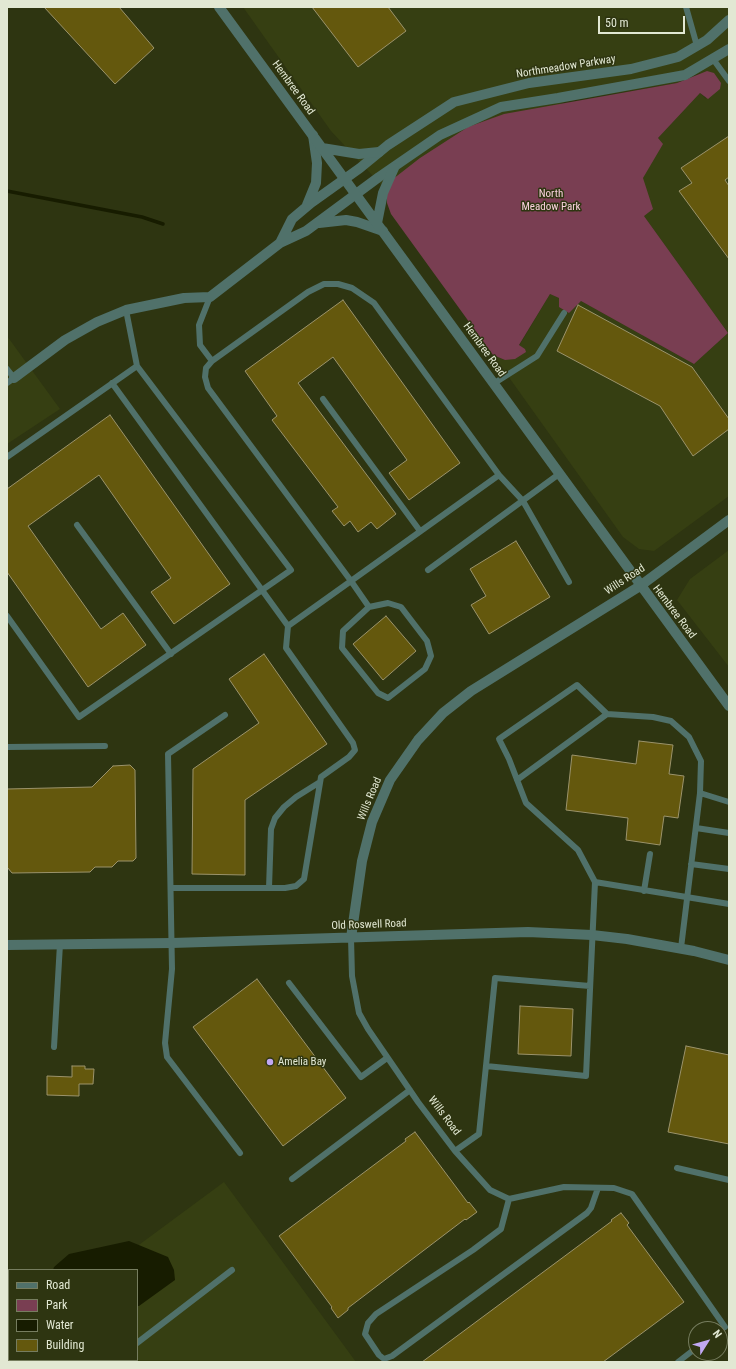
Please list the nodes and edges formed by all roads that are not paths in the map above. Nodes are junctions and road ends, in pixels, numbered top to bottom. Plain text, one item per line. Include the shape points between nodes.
1 (219, 7) edge
2 (686, 7) edge
3 (729, 20) edge
4 (697, 46) junction
5 (729, 49) edge
6 (713, 59) junction
7 (729, 81) edge
8 (313, 135) junction
9 (322, 148) junction
10 (380, 152) junction
11 (394, 168) junction
12 (344, 180) junction
13 (356, 195) junction
14 (305, 208) junction
15 (318, 223) junction
16 (380, 227) junction
17 (280, 243) junction
18 (210, 297) junction
19 (126, 310) junction
20 (564, 313) dead end
21 (212, 361) junction
22 (137, 366) junction
23 (7, 369) edge
24 (10, 381) edge
25 (112, 383) junction
26 (493, 384) junction
27 (323, 399) dead end
28 (7, 457) edge
29 (559, 474) junction
30 (499, 475) junction
31 (523, 501) junction
32 (729, 520) edge
33 (77, 525) dead end
34 (420, 531) junction
35 (428, 570) dead end
36 (351, 581) junction
37 (569, 582) dead end
38 (640, 586) junction
39 (262, 591) junction
40 (369, 607) junction
41 (7, 616) edge
42 (288, 626) junction
43 (171, 654) junction
44 (729, 706) edge
45 (607, 714) junction
46 (225, 715) dead end
47 (105, 746) dead end
48 (7, 747) edge
49 (517, 780) junction
50 (320, 782) junction
51 (700, 793) junction
52 (729, 802) edge
53 (696, 828) junction
54 (729, 833) edge
55 (650, 854) dead end
56 (691, 864) junction
57 (729, 869) edge
58 (595, 882) junction
59 (171, 888) junction
60 (269, 888) junction
61 (644, 891) junction
62 (687, 899) junction
63 (729, 904) edge
64 (592, 935) junction
65 (351, 938) junction
66 (172, 943) junction
67 (60, 944) junction
68 (7, 945) edge
69 (681, 948) junction
70 (729, 960) edge
71 (289, 983) dead end
72 (590, 986) junction
73 (54, 1047) dead end
74 (387, 1058) junction
75 (486, 1066) junction
76 (410, 1090) junction
77 (455, 1151) junction
78 (240, 1153) dead end
79 (677, 1168) dead end
80 (292, 1179) dead end
81 (729, 1180) edge
82 (598, 1188) junction
83 (509, 1199) junction
84 (232, 1270) dead end
85 (721, 1321) edge
86 (138, 1342) edge
87 (688, 1354) edge
88 (678, 1362) edge

1 - 8 street, Hembree Road
2 - 4 lane
3 - 4 street, Northmeadow Parkway
4 - 10 street, Northmeadow Parkway via 678,57 631,69 529,83 454,102
5 - 6 street, Northmeadow Parkway
6 - 7 lane
6 - 11 street, Northmeadow Parkway via 685,75 501,107 440,135
8 - 9 street, Hembree Road
8 - 14 street via 317,163 316,183
9 - 10 street via 359,154
9 - 12 street, Hembree Road
10 - 12 street, Northmeadow Parkway
11 - 13 street, Northmeadow Parkway
11 - 16 street via 383,193
12 - 13 street, Hembree Road
12 - 14 street, Northmeadow Parkway
13 - 15 street, Northmeadow Parkway
13 - 16 street, Hembree Road
14 - 17 street, Northmeadow Parkway via 292,219
15 - 16 street via 351,221
15 - 17 street, Northmeadow Parkway
16 - 26 street, Hembree Road
17 - 18 street, Northmeadow Parkway
18 - 19 street via 184,298
18 - 21 lane via 199,325 200,345
19 - 22 lane
19 - 24 street via 97,322 65,340
20 - 26 lane via 537,356
21 - 30 lane via 308,292 324,284 352,288 374,303
21 - 36 lane via 206,368 208,388
22 - 25 lane
22 - 39 lane via 291,570
23 - 24 lane
25 - 28 lane
25 - 39 lane
26 - 29 street, Hembree Road
27 - 34 lane
29 - 31 lane
29 - 38 street, Hembree Road
30 - 31 lane
30 - 34 lane
31 - 35 lane
31 - 37 lane
32 - 38 street, Wills Road
33 - 43 lane
34 - 36 lane
36 - 40 lane
36 - 42 lane
38 - 44 street, Hembree Road
38 - 65 street, Wills Road via 471,691 443,713 418,740 390,780 372,822 362,861
39 - 42 lane
39 - 43 lane
40 - 40 lane via 343,631 342,648 378,693 388,698 425,669 431,656 427,641 401,607 388,603
41 - 43 lane via 79,717
42 - 50 lane via 286,648 353,743 355,750 321,777
45 - 49 lane
45 - 49 lane via 577,685 499,739
45 - 51 lane via 653,717 671,721 677,726 689,737 701,761
46 - 59 lane via 168,754
47 - 48 lane
49 - 58 lane via 526,803 578,850
50 - 60 lane via 296,797 275,818 271,829
50 - 60 lane via 304,879 296,886
51 - 52 lane
51 - 53 lane
53 - 54 lane
53 - 56 lane
55 - 61 lane
56 - 57 lane
56 - 62 lane
58 - 61 lane
58 - 64 lane
59 - 60 lane
59 - 66 lane
61 - 62 lane
62 - 63 lane
62 - 69 lane
64 - 65 street, Old Roswell Road via 528,932
64 - 69 street, Old Roswell Road
64 - 72 lane
65 - 66 street, Old Roswell Road
65 - 74 lane, Wills Road via 352,976 360,1013
66 - 67 street, Old Roswell Road
66 - 78 lane via 165,1043 167,1057
67 - 68 street, Old Roswell Road
67 - 73 lane
69 - 70 street, Old Roswell Road
71 - 74 lane via 361,1077
72 - 75 lane via 495,978
72 - 75 lane via 586,1076
74 - 76 lane, Wills Road
75 - 77 lane via 479,1134
76 - 77 lane, Wills Road
76 - 80 lane
77 - 83 lane, Wills Road via 490,1190
79 - 81 lane
82 - 83 lane via 564,1187
82 - 83 lane via 592,1208 587,1213 392,1356 384,1359 379,1355 366,1334 368,1323 376,1314 501,1229
82 - 85 lane via 614,1188 632,1194
84 - 86 lane
87 - 88 lane

